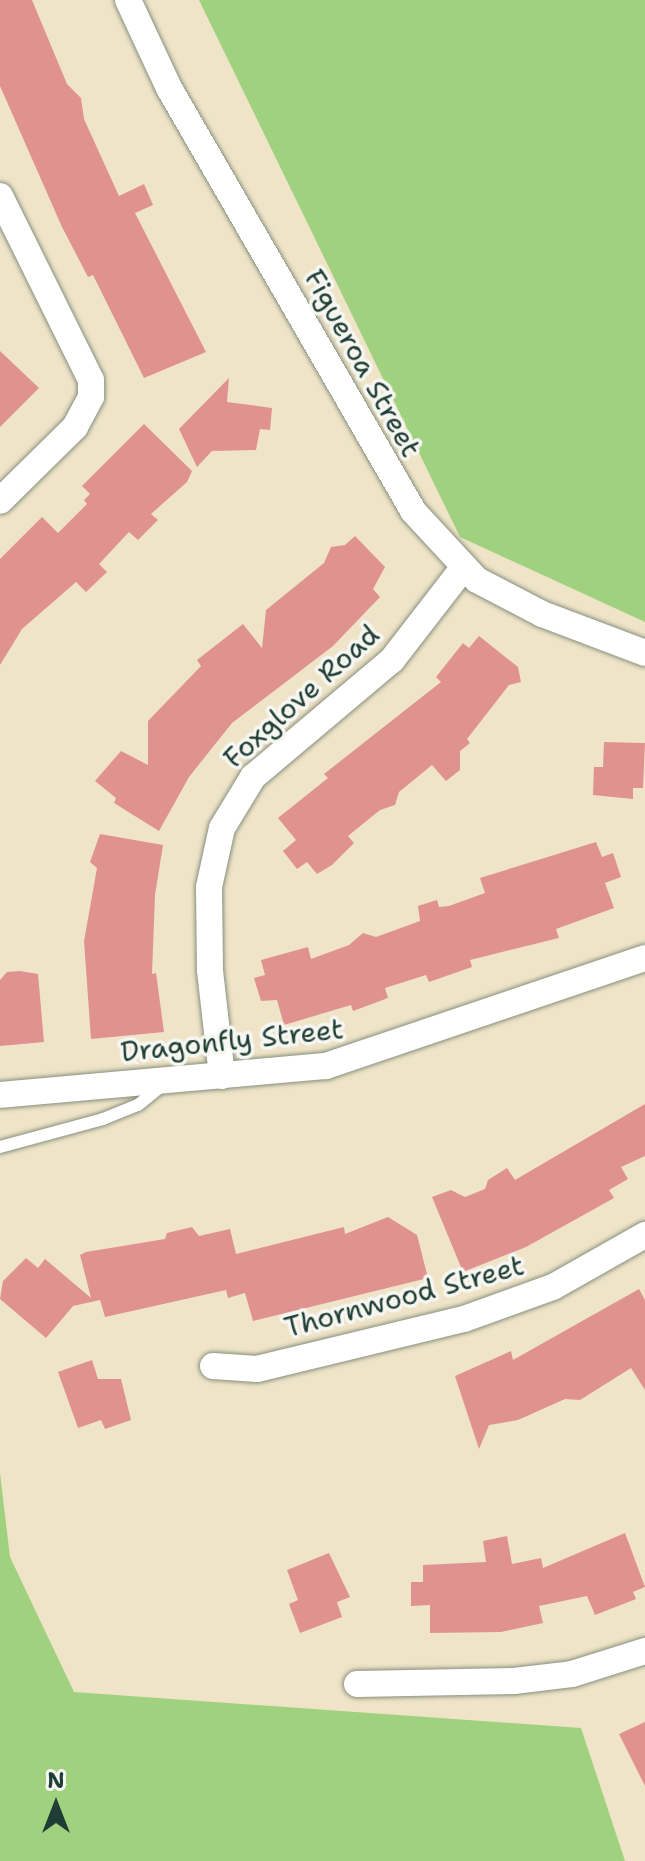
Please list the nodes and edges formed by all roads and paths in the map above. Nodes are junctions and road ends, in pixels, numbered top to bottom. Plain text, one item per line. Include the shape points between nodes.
1 (128, 0) edge
2 (0, 196) edge
3 (0, 501) edge
4 (463, 568) junction
5 (645, 653) edge
6 (645, 958) edge
7 (222, 1076) junction
8 (168, 1081) junction
9 (0, 1095) edge
10 (0, 1147) edge
11 (645, 1235) edge
12 (213, 1366) dead end
13 (645, 1651) edge
14 (357, 1684) dead end

1 - 4 street, Figueroa Street via 169,88 393,482
2 - 3 street via 91,380 91,397 75,427
4 - 5 street, Figueroa Street via 542,614
4 - 7 street, Foxglove Road via 392,660 253,777 222,828 209,887 210,970
6 - 7 street, Dragonfly Street via 370,1056 326,1066
7 - 8 street, Dragonfly Street
8 - 9 street, Dragonfly Street
8 - 10 lane via 138,1105 103,1119
11 - 12 street, Thornwood Street via 553,1287 464,1319 257,1369
13 - 14 street via 572,1674 514,1681

